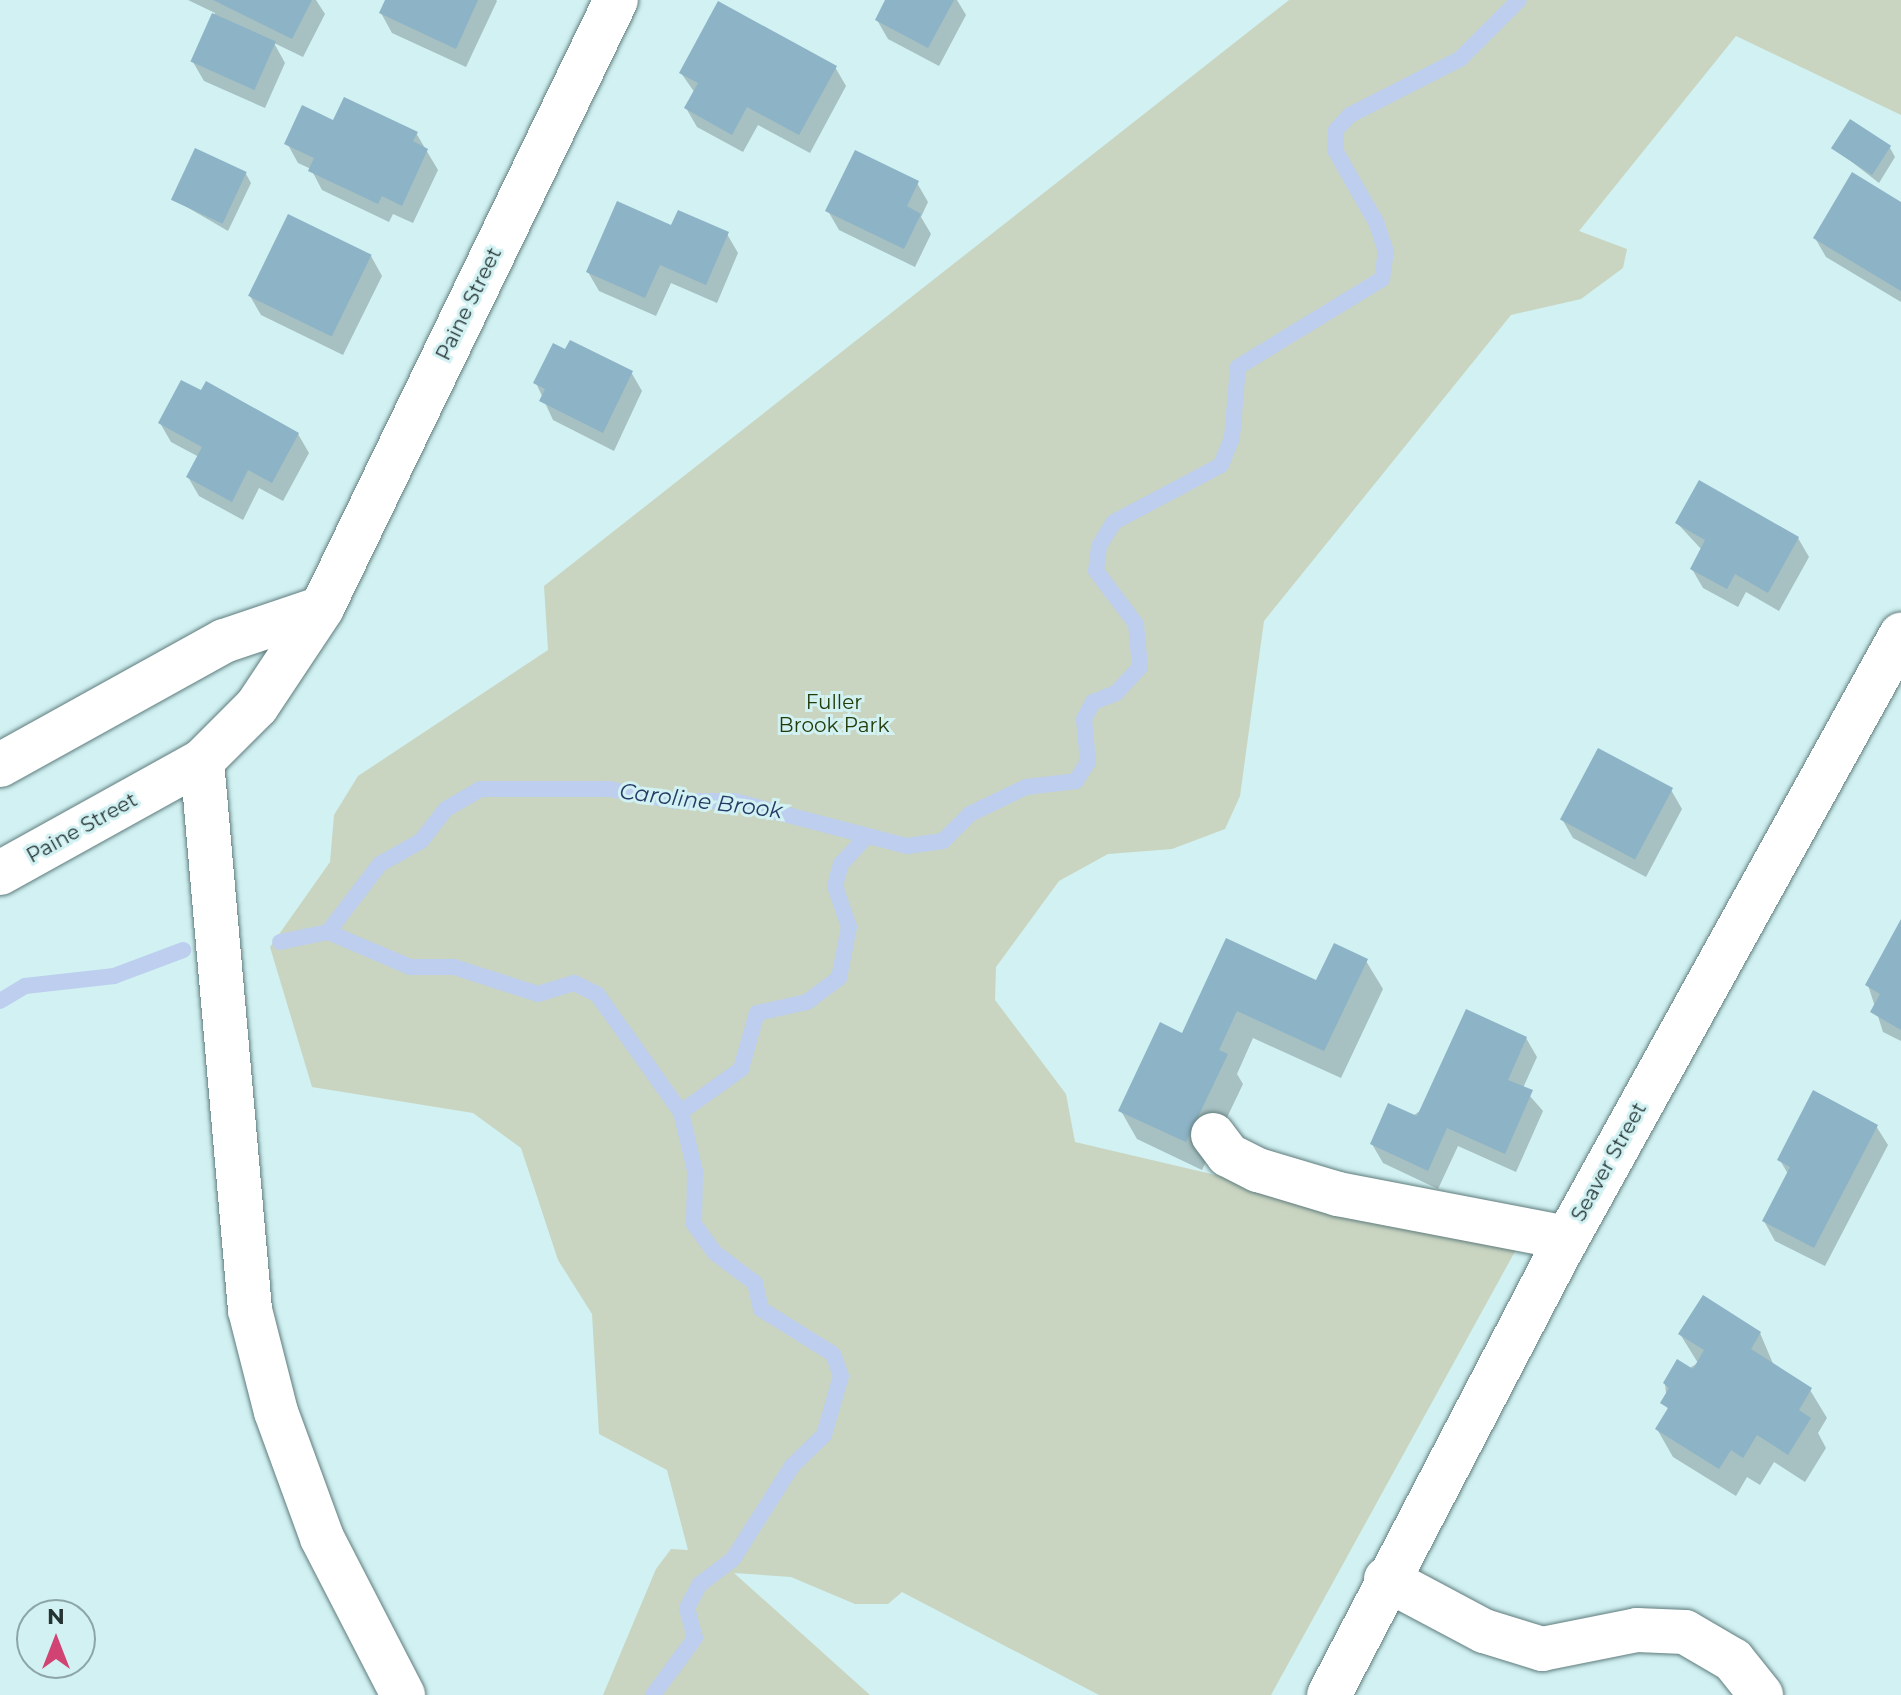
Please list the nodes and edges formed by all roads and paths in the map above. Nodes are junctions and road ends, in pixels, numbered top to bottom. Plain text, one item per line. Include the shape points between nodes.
1 (616, 0) edge
2 (322, 608) junction
3 (1901, 635) edge
4 (202, 761) junction
5 (0, 765) edge
6 (0, 873) edge
7 (1213, 1135) dead end
8 (1567, 1238) junction
9 (1386, 1579) junction
10 (403, 1695) edge
11 (1329, 1695) edge
12 (1761, 1695) edge

1 - 2 street, Paine Street
2 - 4 street, Paine Street via 257,706
2 - 5 street via 224,641
3 - 8 street, Seaver Street
4 - 6 street, Paine Street
4 - 10 street via 250,1310 317,1526
7 - 8 street via 1228,1155 1258,1170 1325,1190
8 - 9 street, Seaver Street
9 - 11 street, Seaver Street
9 - 12 street via 1484,1631 1542,1649 1637,1630 1685,1632 1733,1660

